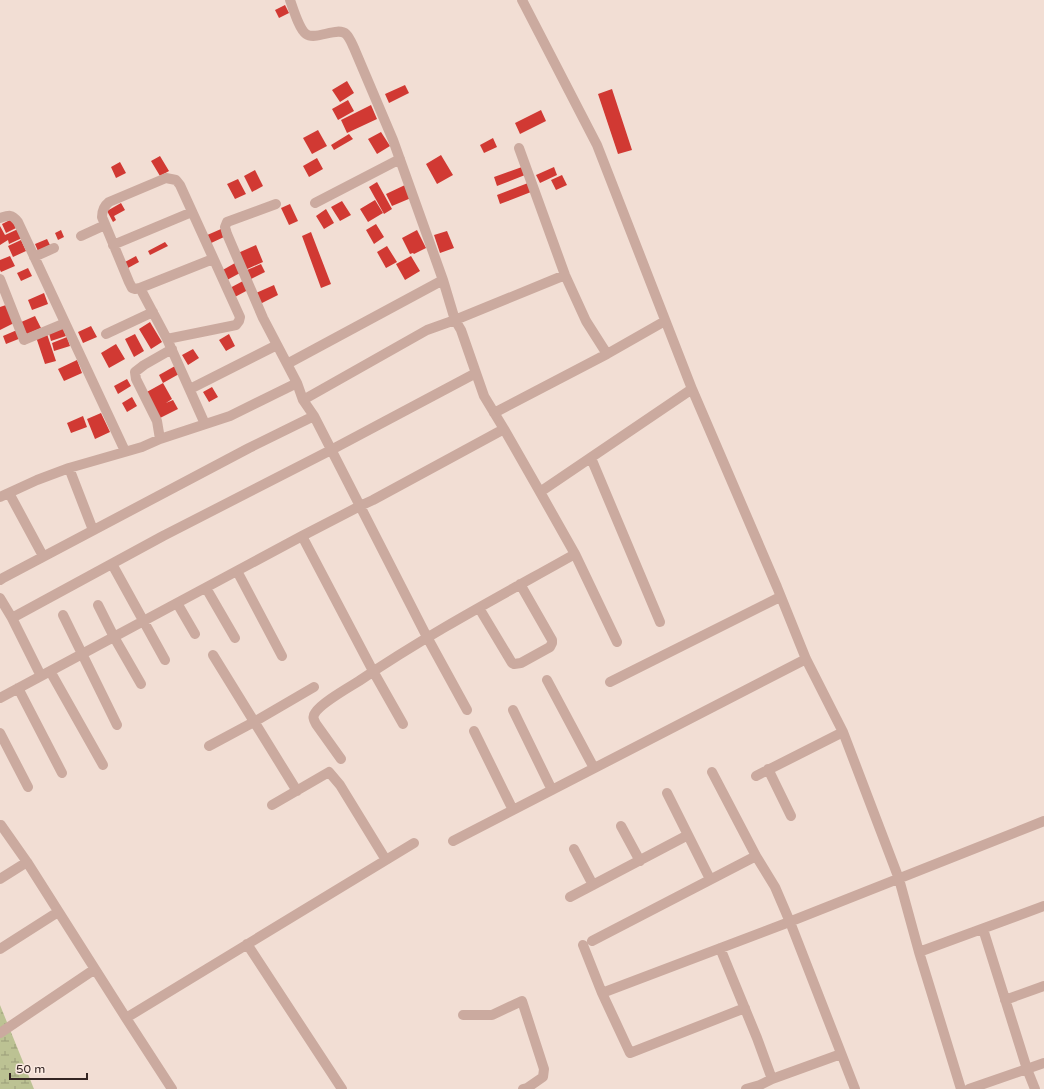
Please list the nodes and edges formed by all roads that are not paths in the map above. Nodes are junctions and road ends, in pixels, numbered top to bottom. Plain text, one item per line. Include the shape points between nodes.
1 (290, 0) edge
2 (522, 0) edge
3 (520, 148) dead end
4 (400, 159) junction
5 (315, 203) dead end
6 (276, 204) dead end
7 (192, 212) junction
8 (0, 218) edge
9 (105, 225) junction
10 (81, 236) dead end
11 (113, 245) junction
12 (54, 248) dead end
13 (34, 257) junction
14 (213, 259) junction
15 (564, 275) junction
16 (0, 279) edge
17 (443, 280) junction
18 (140, 288) junction
19 (153, 312) junction
20 (456, 320) junction
21 (666, 321) junction
22 (65, 323) junction
23 (106, 334) dead end
24 (167, 339) junction
25 (277, 345) junction
26 (172, 349) junction
27 (607, 354) junction
28 (287, 364) junction
29 (476, 373) junction
30 (297, 383) junction
31 (190, 389) junction
32 (692, 389) junction
33 (303, 400) junction
34 (494, 413) junction
35 (314, 416) junction
36 (205, 424) junction
37 (504, 429) junction
38 (160, 439) junction
39 (331, 450) junction
40 (125, 451) junction
41 (591, 458) junction
42 (69, 468) junction
43 (540, 492) junction
44 (5, 495) edge
45 (360, 506) junction
46 (94, 530) junction
47 (302, 536) junction
48 (575, 554) junction
49 (43, 556) junction
50 (112, 564) junction
51 (237, 571) junction
52 (0, 580) edge
53 (520, 584) junction
54 (206, 588) junction
55 (780, 596) junction
56 (0, 598) edge
57 (177, 603) junction
58 (98, 605) dead end
59 (479, 608) junction
60 (63, 616) dead end
61 (12, 618) junction
62 (144, 621) junction
63 (660, 622) dead end
64 (195, 634) dead end
65 (114, 637) junction
66 (427, 637) junction
67 (235, 638) dead end
68 (617, 642) dead end
69 (81, 654) junction
70 (213, 655) dead end
71 (282, 656) dead end
72 (806, 659) junction
73 (165, 660) dead end
74 (50, 671) junction
75 (374, 671) junction
76 (41, 676) junction
77 (547, 680) dead end
78 (610, 682) dead end
79 (141, 684) dead end
80 (314, 686) dead end
81 (18, 688) junction
82 (0, 698) edge
83 (467, 710) dead end
84 (513, 710) dead end
85 (254, 722) junction
86 (404, 724) dead end
87 (117, 725) dead end
88 (474, 731) dead end
89 (843, 732) junction
90 (0, 733) edge
91 (208, 746) dead end
92 (341, 759) dead end
93 (103, 765) dead end
94 (594, 768) junction
95 (768, 769) junction
96 (712, 772) dead end
97 (62, 773) dead end
98 (756, 776) dead end
99 (28, 787) dead end
100 (552, 790) junction
101 (297, 791) junction
102 (668, 793) dead end
103 (272, 805) dead end
104 (514, 810) junction
105 (791, 816) dead end
106 (1044, 821) edge
107 (0, 826) edge
108 (621, 826) dead end
109 (688, 835) junction
110 (453, 841) dead end
111 (414, 843) dead end
112 (574, 849) dead end
113 (756, 856) junction
114 (386, 860) junction
115 (640, 860) junction
116 (27, 862) junction
117 (0, 879) edge
118 (710, 879) junction
119 (899, 879) junction
120 (593, 885) junction
121 (570, 897) dead end
122 (1044, 906) edge
123 (58, 912) junction
124 (790, 922) junction
125 (983, 929) junction
126 (247, 944) junction
127 (0, 948) edge
128 (720, 948) junction
129 (919, 952) junction
130 (95, 969) junction
131 (1044, 986) edge
132 (602, 993) junction
133 (1005, 1000) junction
134 (745, 1008) junction
135 (463, 1014) dead end
136 (126, 1018) junction
137 (0, 1033) edge
138 (841, 1054) junction
139 (1044, 1063) edge
140 (1027, 1069) junction
141 (772, 1079) junction
142 (172, 1089) edge
143 (342, 1089) edge
144 (523, 1089) edge
145 (746, 1089) edge
146 (855, 1089) edge
147 (962, 1089) edge
148 (969, 1089) edge
149 (1035, 1089) edge

1 - 4 street via 305,34 313,36 343,32 347,35
2 - 21 street via 597,145
3 - 15 street
4 - 5 street
4 - 17 street
6 - 25 street via 227,222 225,227
7 - 9 street via 180,185 176,180 166,178 109,202 102,212
7 - 11 street
7 - 14 street
8 - 13 street via 15,218
9 - 10 street
9 - 11 street
11 - 18 street via 132,288
12 - 13 street
13 - 22 street
14 - 18 street
14 - 24 street via 240,317 238,322 236,325
15 - 20 street
15 - 27 street via 586,321
16 - 22 street via 24,340
17 - 20 street
17 - 28 street
18 - 19 street
19 - 23 street
19 - 24 street
20 - 29 street
20 - 33 street via 427,330
21 - 27 street
21 - 32 street
22 - 40 street
24 - 26 street
25 - 28 street
25 - 31 street
26 - 31 street
26 - 38 street via 135,372 156,421
27 - 34 street
28 - 30 street
29 - 34 street via 484,396
29 - 39 street
30 - 33 street
30 - 36 street via 230,416
31 - 36 street
32 - 41 street
32 - 55 street
33 - 35 street
34 - 37 street
35 - 39 street
35 - 46 street
36 - 38 street
37 - 43 street
37 - 45 street
38 - 40 street
39 - 45 street
39 - 50 street
40 - 42 street
41 - 43 street
41 - 63 street
42 - 44 street
42 - 46 street
43 - 48 street
44 - 49 street
45 - 47 street
45 - 66 street
46 - 49 street
47 - 51 street
47 - 75 street
48 - 53 street
48 - 68 street
49 - 52 street
50 - 61 street
50 - 62 street
51 - 54 street
51 - 71 street
53 - 59 street
53 - 59 street via 552,640 550,647 521,663 512,663
54 - 57 street
54 - 67 street
55 - 72 street
55 - 78 street
56 - 61 street
57 - 62 street
57 - 64 street
58 - 65 street
59 - 66 street
60 - 69 street
61 - 76 street
62 - 65 street
62 - 73 street
65 - 69 street
65 - 79 street
66 - 75 street
66 - 83 street
69 - 74 street
69 - 87 street
70 - 85 street
72 - 89 street
72 - 94 street
74 - 76 street
74 - 93 street
75 - 86 street
75 - 92 street via 314,714 316,724
76 - 81 street
77 - 94 street
80 - 85 street
81 - 82 street
81 - 97 street
84 - 100 street
85 - 91 street
85 - 101 street
88 - 104 street
89 - 95 street
89 - 119 street
90 - 99 street
94 - 100 street
95 - 98 street
95 - 105 street
96 - 113 street
100 - 104 street
101 - 103 street
101 - 114 street via 329,772
102 - 109 street
104 - 110 street
106 - 119 street
107 - 116 street
108 - 115 street
109 - 115 street
109 - 118 street
111 - 114 street
112 - 120 street
113 - 118 street
113 - 124 street via 776,887
114 - 126 street
115 - 120 street
116 - 117 street
116 - 123 street
118 - 132 street via 588,943
119 - 124 street
119 - 129 street
120 - 121 street
122 - 125 street
123 - 127 street
123 - 130 street
124 - 128 street
124 - 138 street
125 - 129 street
125 - 133 street
126 - 136 street
126 - 143 street
128 - 132 street
128 - 134 street
129 - 147 street
130 - 136 street
130 - 137 street
131 - 133 street
132 - 134 street via 630,1054
133 - 140 street
134 - 141 street
135 - 144 street via 492,1015 522,1001 544,1069 543,1077
136 - 142 street
138 - 141 street
138 - 146 street
139 - 140 street
140 - 148 street
140 - 149 street
141 - 145 street

